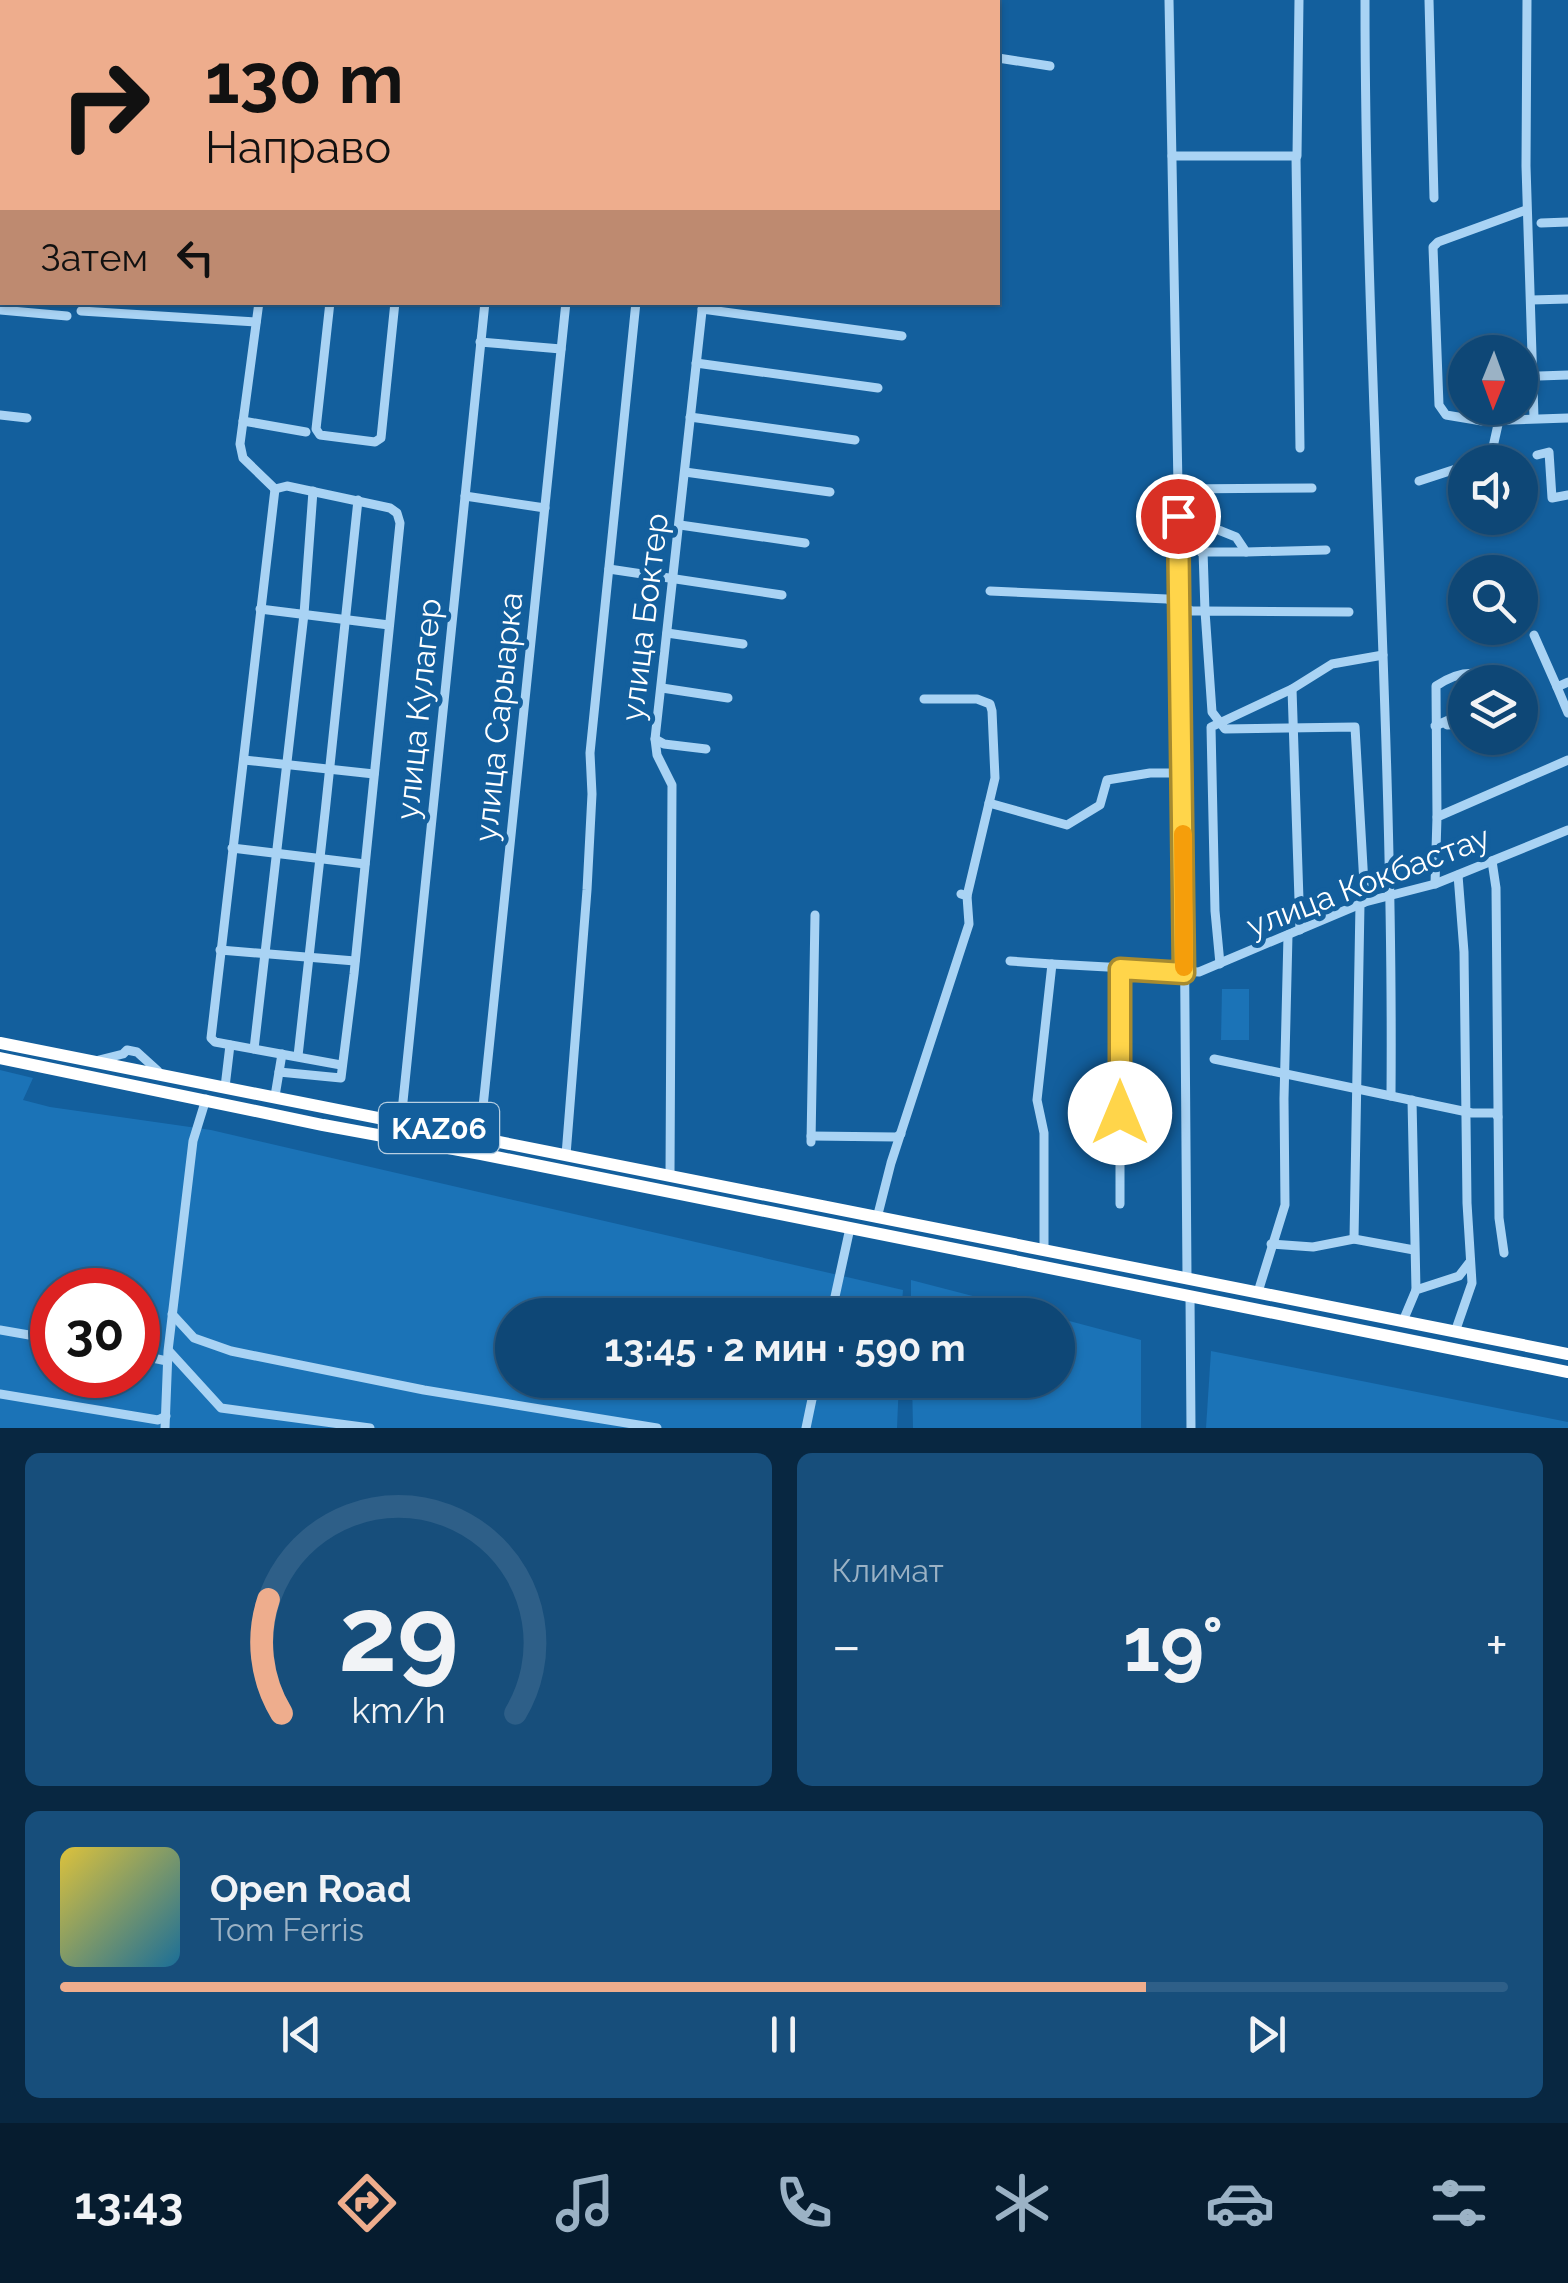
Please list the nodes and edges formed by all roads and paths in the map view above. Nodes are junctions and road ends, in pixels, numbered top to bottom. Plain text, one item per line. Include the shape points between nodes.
1 (1169, 0) edge
2 (1299, 0) edge
3 (1366, 0) edge
4 (1430, 0) edge
5 (1527, 0) edge
6 (1000, 58) edge
7 (1050, 66) dead end
8 (1172, 156) junction
9 (1296, 157) junction
10 (1434, 198) dead end
11 (1526, 210) junction
12 (1568, 222) edge
13 (1541, 223) dead end
14 (1568, 299) edge
15 (1531, 300) junction
16 (258, 305) edge
17 (330, 305) edge
18 (395, 305) edge
19 (484, 305) edge
20 (566, 305) edge
21 (636, 305) edge
22 (703, 306) edge
23 (0, 310) edge
24 (81, 310) dead end
25 (67, 316) dead end
26 (256, 322) junction
27 (1532, 335) edge
28 (902, 336) dead end
29 (480, 342) junction
30 (561, 350) junction
31 (696, 363) junction
32 (1568, 375) edge
33 (1539, 376) dead end
34 (878, 388) dead end
35 (0, 414) edge
36 (1448, 415) edge
37 (690, 416) junction
38 (27, 418) dead end
39 (1538, 418) edge
40 (1568, 418) edge
41 (243, 421) junction
42 (306, 432) dead end
43 (856, 440) dead end
44 (1300, 448) dead end
45 (1538, 454) edge
46 (1448, 471) edge
47 (685, 472) junction
48 (1420, 481) dead end
49 (1312, 488) dead end
50 (276, 489) junction
51 (1177, 489) junction
52 (1201, 490) junction
53 (313, 492) junction
54 (830, 492) dead end
55 (1568, 495) edge
56 (465, 496) junction
57 (358, 500) junction
58 (545, 508) junction
59 (1201, 523) junction
60 (680, 526) junction
61 (805, 543) dead end
62 (1326, 550) dead end
63 (1202, 552) junction
64 (1246, 552) junction
65 (609, 569) junction
66 (672, 580) junction
67 (990, 591) dead end
68 (782, 595) dead end
69 (1180, 606) junction
70 (260, 609) junction
71 (1192, 611) junction
72 (1205, 611) junction
73 (1350, 612) dead end
74 (304, 614) junction
75 (345, 619) junction
76 (1180, 620) junction
77 (389, 625) junction
78 (667, 633) junction
79 (744, 644) dead end
80 (1538, 644) edge
81 (1383, 655) junction
82 (1448, 680) edge
83 (1568, 682) edge
84 (1557, 687) junction
85 (662, 688) junction
86 (1292, 689) junction
87 (728, 698) dead end
88 (924, 699) dead end
89 (1568, 713) edge
90 (1448, 720) edge
91 (1218, 722) junction
92 (1448, 725) edge
93 (1434, 726) junction
94 (1293, 730) junction
95 (655, 740) junction
96 (706, 749) dead end
97 (244, 760) junction
98 (1568, 760) edge
99 (287, 763) junction
100 (330, 768) junction
101 (1183, 772) junction
102 (374, 774) junction
103 (989, 803) junction
104 (1436, 818) junction
105 (1568, 830) edge
106 (232, 848) junction
107 (276, 854) junction
108 (322, 858) junction
109 (1492, 861) junction
110 (365, 864) junction
111 (1458, 875) junction
112 (1435, 884) junction
113 (1390, 895) junction
114 (1363, 903) junction
115 (815, 915) dead end
116 (1300, 930) junction
117 (1288, 935) junction
118 (220, 950) junction
119 (264, 953) junction
120 (309, 958) junction
121 (1010, 960) dead end
122 (354, 961) junction
123 (1052, 964) junction
124 (1220, 964) junction
125 (1120, 969) junction
126 (1184, 973) junction
127 (0, 1043) edge
128 (230, 1045) junction
129 (254, 1049) junction
130 (282, 1054) junction
131 (298, 1056) junction
132 (0, 1058) edge
133 (1214, 1059) dead end
134 (341, 1064) junction
135 (279, 1072) junction
136 (1286, 1074) junction
137 (225, 1087) junction
138 (1357, 1088) junction
139 (275, 1096) junction
140 (1391, 1096) junction
141 (206, 1099) junction
142 (1412, 1100) junction
143 (327, 1106) junction
144 (1466, 1112) junction
145 (1498, 1117) junction
146 (400, 1121) junction
147 (323, 1125) junction
148 (902, 1134) junction
149 (480, 1136) junction
150 (566, 1155) junction
151 (670, 1175) junction
152 (738, 1189) junction
153 (1120, 1204) dead end
154 (734, 1206) junction
155 (877, 1218) junction
156 (850, 1228) junction
157 (1354, 1239) junction
158 (1271, 1244) junction
159 (1044, 1250) junction
160 (1414, 1250) junction
161 (1504, 1253) dead end
162 (1470, 1260) junction
163 (1187, 1278) junction
164 (1416, 1290) junction
165 (1258, 1292) junction
166 (1190, 1296) junction
167 (835, 1298) edge
168 (172, 1314) junction
169 (1403, 1321) junction
170 (0, 1330) edge
171 (1455, 1332) junction
172 (30, 1335) edge
173 (1568, 1354) edge
174 (160, 1356) edge
175 (168, 1356) junction
176 (1568, 1372) edge
177 (0, 1394) edge
178 (812, 1398) edge
179 (166, 1416) junction
180 (164, 1428) edge
181 (370, 1428) edge
182 (657, 1428) edge
183 (806, 1428) edge
184 (1191, 1428) edge

1 - 8 street
2 - 9 street
3 - 81 street
4 - 10 street
5 - 11 street
6 - 7 street
8 - 9 street
8 - 51 street
9 - 44 street
11 - 15 street
11 - 36 street via 1433,247 1439,405
12 - 13 street
14 - 15 street
15 - 27 street
16 - 26 street
17 - 18 street via 316,429 320,436 375,442 381,438
19 - 29 street, улица Кулагер
20 - 30 street, улица Сарыарка
21 - 65 street
22 - 28 street
22 - 31 street, улица Боктер
23 - 25 street
24 - 26 street
26 - 41 street
29 - 30 street
29 - 56 street, улица Кулагер
30 - 58 street, улица Сарыарка
31 - 34 street
31 - 37 street, улица Боктер
32 - 33 street
35 - 38 street
37 - 43 street
37 - 47 street, улица Боктер
39 - 40 street
41 - 42 street
41 - 50 street via 243,458
45 - 55 street via 1550,452 1552,498
46 - 48 street
47 - 54 street
47 - 60 street, улица Боктер
49 - 52 street
50 - 53 street
50 - 70 street
51 - 52 street
51 - 69 street
52 - 59 street
53 - 57 street
53 - 74 street
56 - 58 street
56 - 146 street, улица Кулагер
57 - 75 street
57 - 77 street via 390,508 400,518
58 - 149 street, улица Сарыарка
59 - 63 street
59 - 64 street via 1236,537
60 - 61 street
60 - 66 street, улица Боктер
62 - 64 street
63 - 64 street
63 - 72 street
65 - 66 street
65 - 150 street via 590,753 587,890
66 - 68 street
66 - 78 street, улица Боктер
67 - 69 street via 1167,599
69 - 71 street
69 - 76 street
70 - 74 street
70 - 97 street
71 - 72 street
71 - 76 street
72 - 73 street
72 - 91 street
74 - 75 street
74 - 99 street
75 - 77 street
75 - 100 street
76 - 101 street
77 - 102 street
78 - 79 street
78 - 85 street, улица Боктер
80 - 84 street
81 - 86 street via 1332,664
81 - 113 street
82 - 93 street via 1436,686
83 - 84 street
84 - 89 street
85 - 87 street
85 - 95 street, улица Боктер
86 - 91 street
86 - 94 street
88 - 103 street via 990,704 995,778
90 - 93 street
91 - 94 street via 1238,731
91 - 124 street via 1211,727 1210,759
92 - 93 street
93 - 104 street
94 - 114 street via 1355,728
94 - 116 street
95 - 96 street
95 - 151 street, улица Боктер via 672,785
97 - 99 street
97 - 106 street
98 - 104 street
99 - 100 street
99 - 107 street
100 - 102 street
100 - 108 street
101 - 103 street via 1107,780 1100,805 1066,825
101 - 126 street
102 - 110 street
103 - 148 street via 964,895 969,924
104 - 112 street
105 - 109 street, улица Кокбастау
106 - 107 street
106 - 118 street
107 - 108 street
107 - 119 street
108 - 110 street
108 - 120 street
109 - 111 street, улица Кокбастау
109 - 145 street
110 - 122 street
111 - 112 street, улица Кокбастау
111 - 144 street
112 - 113 street, улица Кокбастау
113 - 114 street, улица Кокбастау
113 - 140 street
114 - 116 street, улица Кокбастау
114 - 138 street
115 - 148 street via 811,1139
116 - 117 street, улица Кокбастау
117 - 124 street, улица Кокбастау
117 - 136 street
118 - 119 street
118 - 128 street via 211,1038
119 - 120 street
119 - 129 street
120 - 122 street
120 - 131 street
121 - 123 street, улица Кокбастау
122 - 134 street
123 - 125 street, улица Кокбастау
123 - 159 street via 1037,1100 1044,1133
124 - 126 street, улица Кокбастау
125 - 126 street, улица Кокбастау
125 - 153 street
126 - 163 street
127 - 137 highway, KАZ06
128 - 129 street
128 - 137 street
129 - 130 street
130 - 131 street
130 - 135 street
131 - 134 street
132 - 141 highway, KАZ06
133 - 136 street
134 - 135 street via 338,1080
135 - 139 street
136 - 138 street
136 - 158 street via 1286,1206
137 - 139 highway, KАZ06
138 - 140 street
138 - 157 street
139 - 143 highway, KАZ06
140 - 142 street
141 - 147 highway, KАZ06
141 - 168 street via 192,1142
142 - 144 street
142 - 160 street
143 - 146 highway, KАZ06
143 - 147 highway
144 - 145 street
144 - 162 street
145 - 161 street
146 - 149 highway, KАZ06
147 - 154 highway, KАZ06
148 - 155 street
149 - 150 highway, KАZ06
150 - 151 highway, KАZ06
151 - 152 highway, KАZ06
152 - 154 highway
152 - 155 highway, KАZ06
154 - 156 highway, KАZ06
155 - 159 highway, KАZ06
156 - 166 highway, KАZ06
156 - 167 street
157 - 158 street
157 - 160 street
158 - 165 street
159 - 163 highway, KАZ06
160 - 164 street
162 - 164 street via 1459,1276
162 - 171 street via 1472,1283
163 - 165 highway, KАZ06
164 - 169 street
165 - 169 highway, KАZ06
166 - 176 highway, KАZ06
166 - 184 street
168 - 175 street
168 - 182 street via 194,1338 231,1351
169 - 171 highway, KАZ06
170 - 172 street
171 - 173 highway, KАZ06
174 - 175 street
175 - 179 street
175 - 181 street via 221,1408
177 - 179 street via 158,1420
178 - 183 street
179 - 180 street

